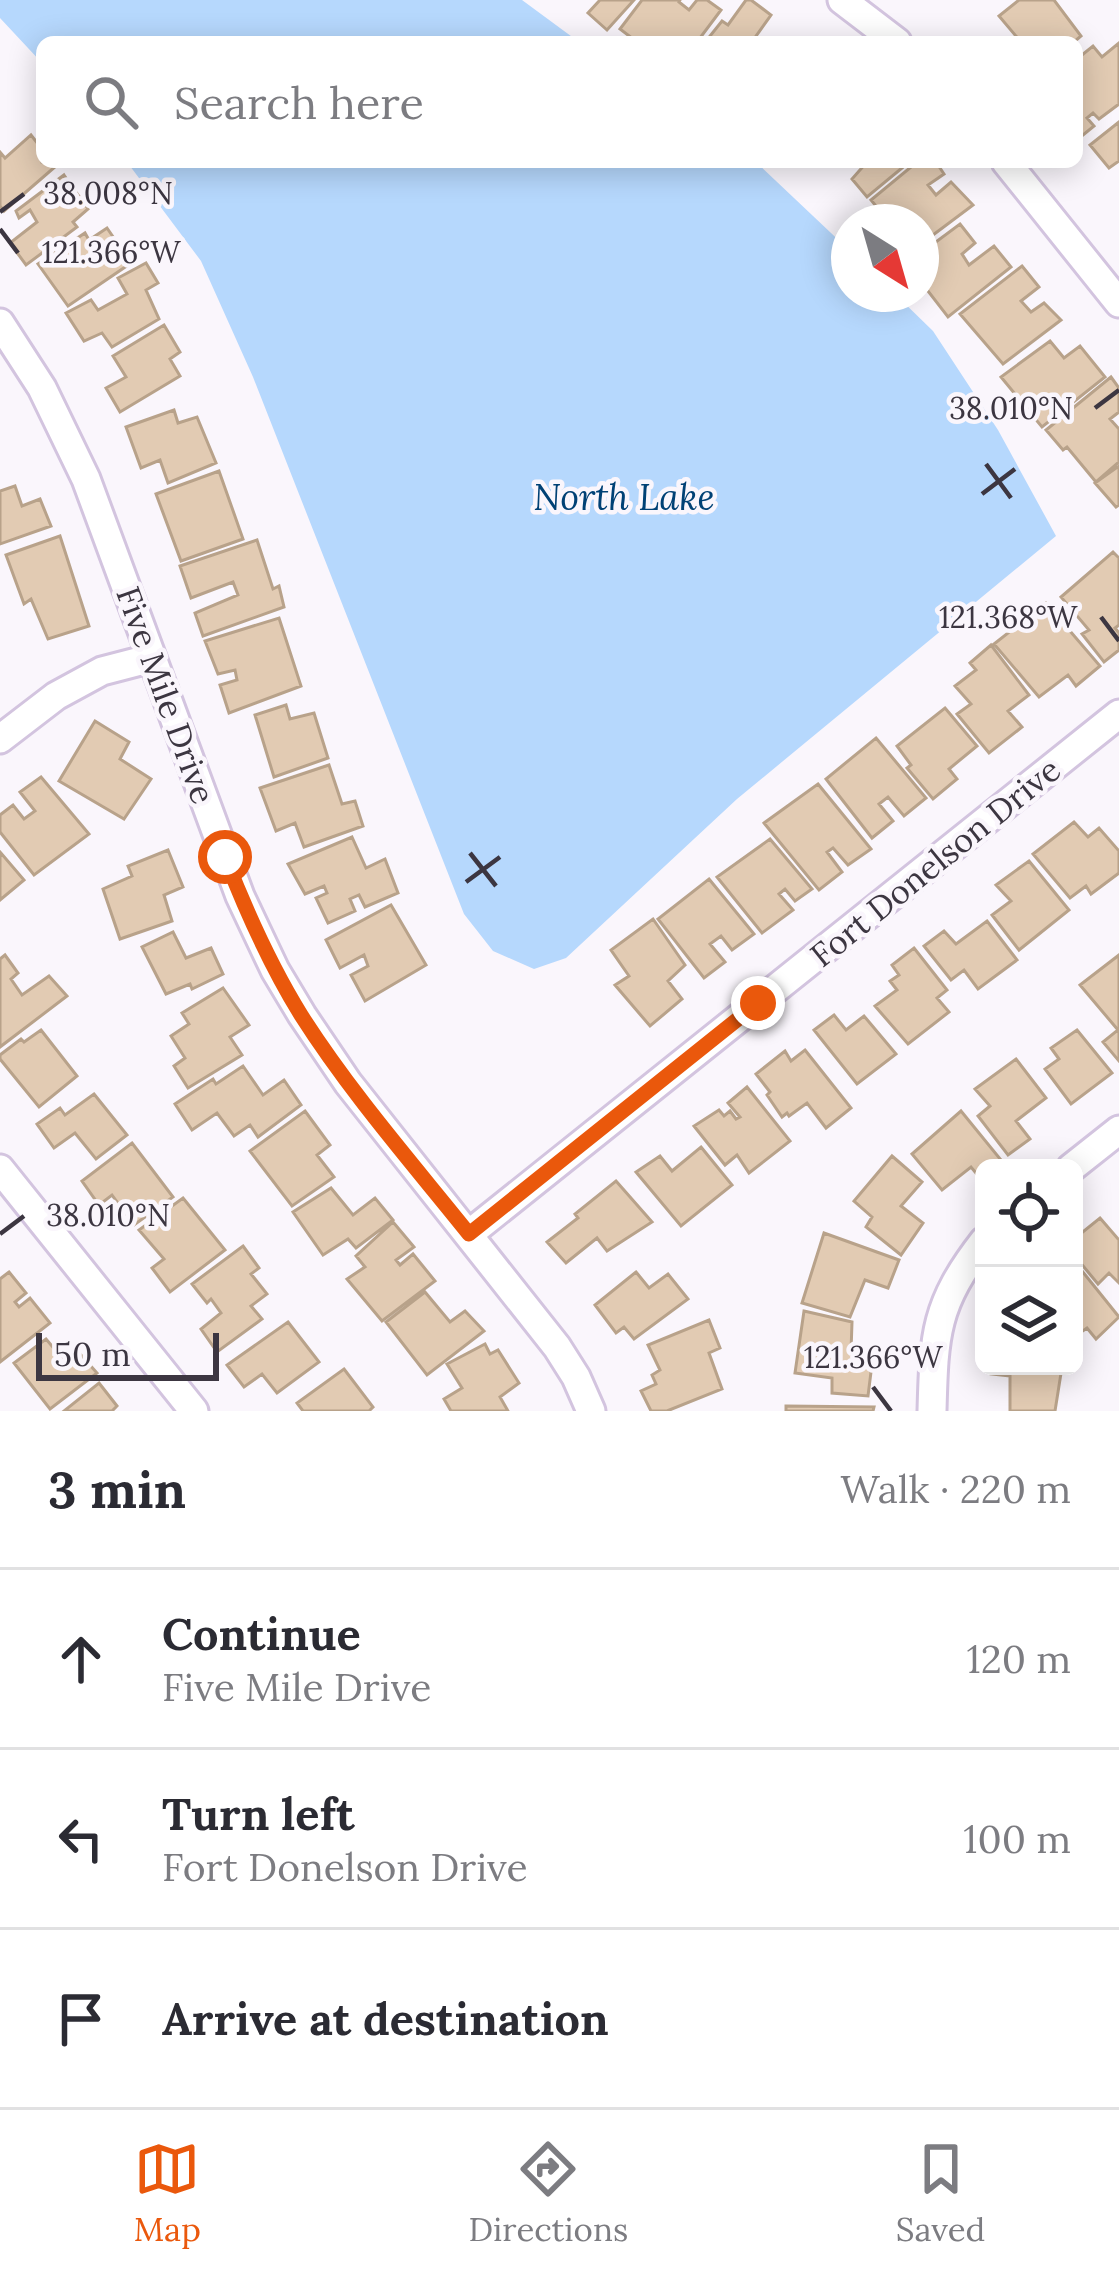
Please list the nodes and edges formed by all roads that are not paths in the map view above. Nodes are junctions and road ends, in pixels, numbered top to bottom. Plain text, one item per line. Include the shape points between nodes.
1 (842, 0) edge
2 (890, 36) edge
3 (1011, 168) edge
4 (1119, 304) edge
5 (0, 323) edge
6 (152, 658) junction
7 (1119, 714) edge
8 (0, 739) edge
9 (1119, 1130) edge
10 (1082, 1159) edge
11 (0, 1168) edge
12 (469, 1234) junction
13 (975, 1252) edge
14 (194, 1411) edge
15 (591, 1411) edge
16 (932, 1411) edge

1 - 2 street
3 - 4 street
5 - 6 street, Five Mile Drive via 86,479
6 - 8 street via 102,671
6 - 12 street, Five Mile Drive via 275,970 348,1082
7 - 12 street, Fort Donelson Drive
9 - 10 street
11 - 14 street
12 - 15 street, Five Mile Drive via 557,1347
13 - 16 street via 940,1316

